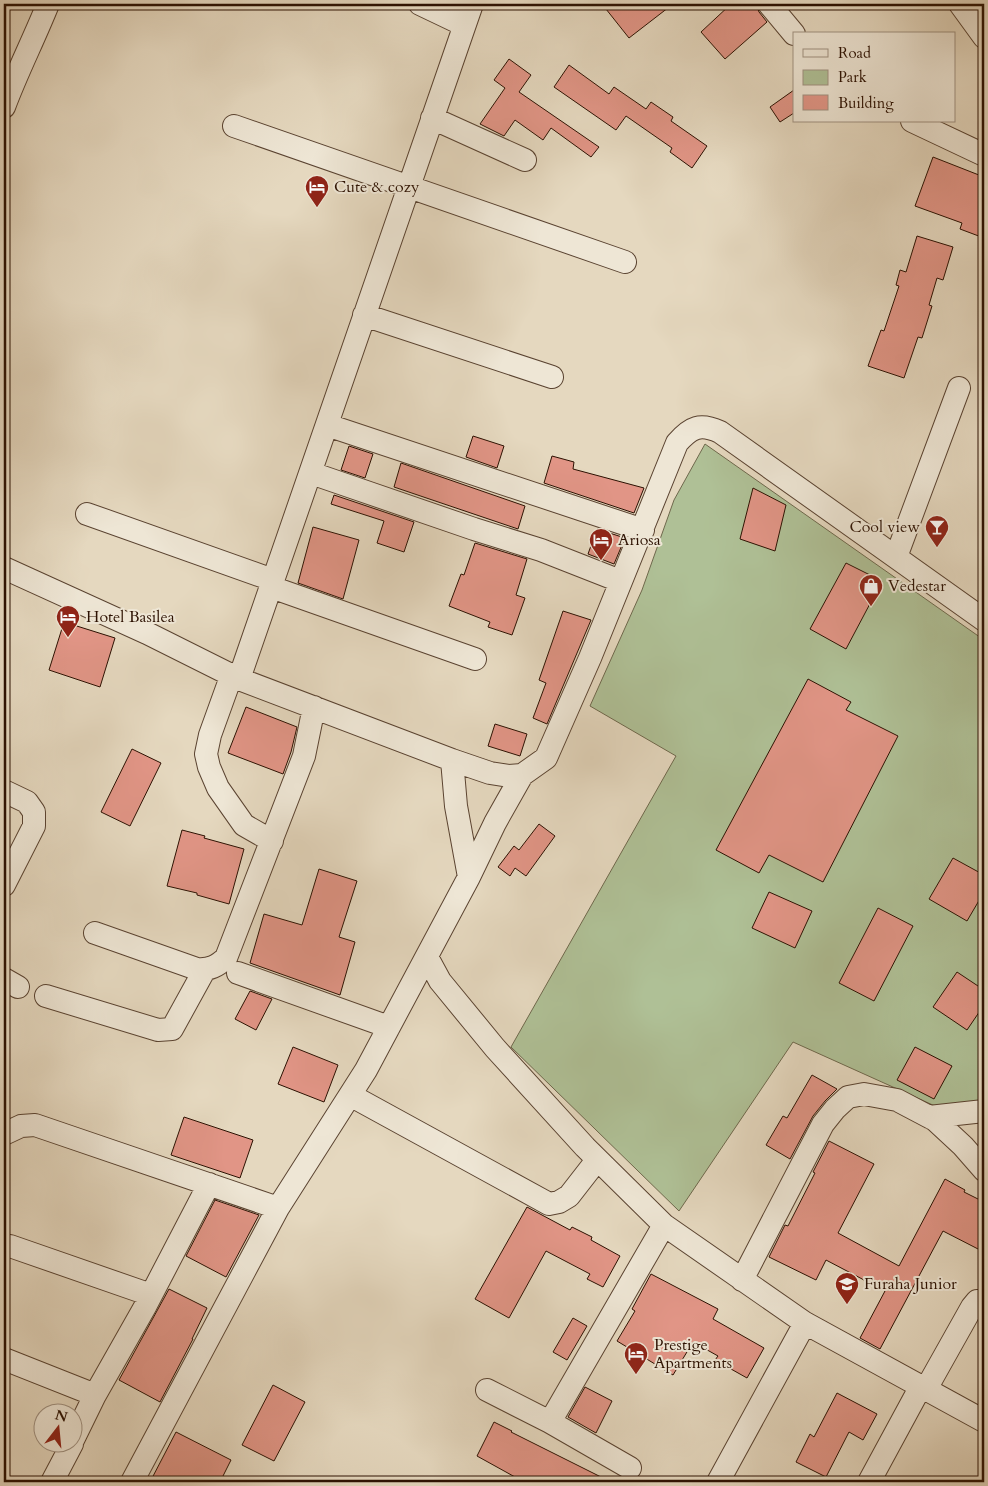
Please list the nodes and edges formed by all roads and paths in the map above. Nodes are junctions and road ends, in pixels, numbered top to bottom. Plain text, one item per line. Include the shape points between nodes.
1 (48, 4) edge
2 (420, 4) edge
3 (472, 4) edge
4 (769, 4) edge
5 (960, 4) edge
6 (464, 25) junction
7 (793, 33) edge
8 (984, 37) edge
9 (4, 107) edge
10 (432, 118) junction
11 (914, 122) edge
12 (234, 126) dead end
13 (984, 155) edge
14 (525, 160) dead end
15 (409, 187) junction
16 (625, 262) dead end
17 (364, 315) junction
18 (552, 377) dead end
19 (959, 388) dead end
20 (327, 425) junction
21 (310, 473) junction
22 (86, 514) dead end
23 (643, 530) junction
24 (896, 557) junction
25 (4, 568) edge
26 (620, 581) junction
27 (272, 584) junction
28 (984, 619) edge
29 (475, 659) dead end
30 (235, 676) junction
31 (314, 707) junction
32 (452, 760) junction
33 (522, 775) junction
34 (4, 791) edge
35 (272, 841) junction
36 (469, 877) junction
37 (4, 885) edge
38 (95, 933) dead end
39 (427, 956) junction
40 (205, 969) junction
41 (238, 973) dead end
42 (46, 996) dead end
43 (389, 1027) junction
44 (350, 1096) junction
45 (984, 1111) edge
46 (929, 1117) junction
47 (4, 1134) edge
48 (597, 1160) junction
49 (984, 1170) edge
50 (209, 1184) junction
51 (278, 1208) junction
52 (664, 1225) junction
53 (10, 1246) dead end
54 (742, 1280) junction
55 (151, 1295) junction
56 (984, 1301) edge
57 (805, 1323) junction
58 (4, 1358) edge
59 (924, 1388) junction
60 (487, 1390) dead end
61 (95, 1395) junction
62 (984, 1421) edge
63 (82, 1422) edge
64 (550, 1422) junction
65 (66, 1454) edge
66 (630, 1468) dead end
67 (52, 1482) edge
68 (132, 1482) edge
69 (718, 1482) edge
70 (869, 1482) edge

1 - 9 street
2 - 6 street
3 - 6 street
4 - 7 street
5 - 8 street
6 - 10 street
10 - 14 street
10 - 15 street
11 - 13 street
12 - 15 street
15 - 16 street
15 - 17 street
17 - 18 street
17 - 20 street
19 - 24 street
20 - 21 street
20 - 23 street
21 - 26 street via 541,550
21 - 27 street
22 - 27 street
23 - 24 street via 677,443 693,429 709,427
23 - 26 street
24 - 28 street
25 - 30 street
26 - 33 street via 546,758
27 - 29 street
27 - 30 street
30 - 31 street
30 - 35 street via 210,735 206,754 218,788 244,825
31 - 32 street
31 - 35 street via 304,756
32 - 33 street via 490,773
32 - 36 street via 456,806
33 - 36 street
34 - 37 street via 27,802 34,812 34,826
35 - 40 street via 226,958 217,966
36 - 39 street
38 - 40 street
39 - 43 street
39 - 48 street via 440,981 495,1048
40 - 42 street via 172,1029 158,1030
41 - 43 street
43 - 44 street
44 - 48 street via 550,1204 569,1196
44 - 51 street
45 - 46 street
46 - 49 street via 963,1146
46 - 54 street via 896,1100 864,1094 848,1097 823,1124
47 - 50 street via 20,1126 35,1125
48 - 52 street
50 - 51 street
50 - 55 street
51 - 68 street
52 - 54 street
52 - 64 street
53 - 55 street
54 - 57 street
55 - 61 street
56 - 59 street via 976,1301
57 - 59 street
57 - 69 street
58 - 61 street
59 - 62 street
59 - 70 street
60 - 64 street
61 - 63 street
64 - 66 street
65 - 67 street

